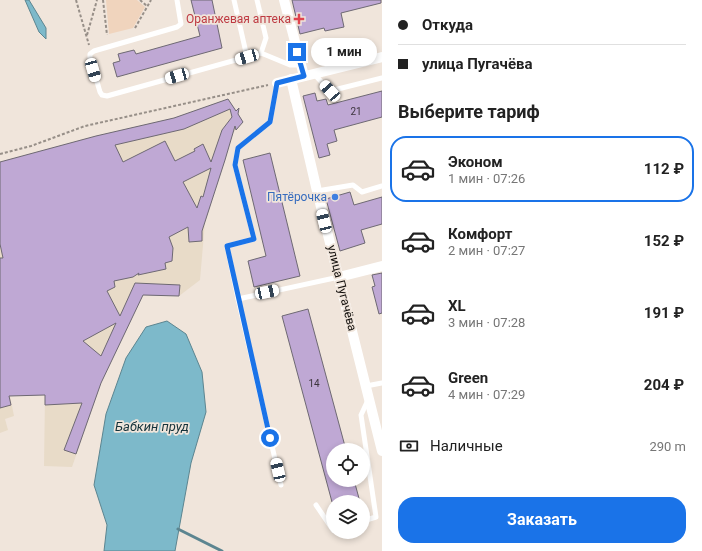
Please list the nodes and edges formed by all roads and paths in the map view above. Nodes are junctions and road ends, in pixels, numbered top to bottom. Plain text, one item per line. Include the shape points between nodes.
1 (76, 0) edge
2 (97, 0) edge
3 (103, 0) edge
4 (140, 0) edge
5 (151, 0) edge
6 (177, 0) edge
7 (234, 0) edge
8 (258, 0) edge
9 (284, 0) edge
10 (147, 6) junction
11 (135, 28) dead end
12 (86, 36) junction
13 (107, 36) dead end
14 (91, 53) junction
15 (261, 53) junction
16 (382, 56) edge
17 (247, 57) junction
18 (301, 65) junction
19 (314, 74) junction
20 (304, 76) junction
21 (382, 78) edge
22 (291, 79) junction
23 (277, 83) junction
24 (0, 154) edge
25 (382, 186) edge
26 (317, 191) junction
27 (382, 266) edge
28 (339, 277) junction
29 (238, 299) junction
30 (382, 383) edge
31 (366, 386) junction
32 (369, 398) junction
33 (382, 451) edge
34 (281, 485) dead end
35 (316, 505) dead end
36 (370, 519) edge
37 (326, 520) edge

1 - 12 path
2 - 12 path
3 - 13 path
4 - 10 path
5 - 10 path
6 - 14 lane via 182,20 177,27
7 - 17 lane
8 - 15 lane via 266,38
9 - 18 street
10 - 11 path
12 - 14 path
14 - 17 lane via 90,58 100,92 107,96
15 - 17 lane
15 - 18 lane via 290,65
16 - 19 street
18 - 20 street
19 - 20 street
19 - 21 lane via 330,91
20 - 22 street
22 - 23 street
22 - 26 street, улица Пугачёва
23 - 24 path via 85,126
23 - 29 lane via 270,122 238,148 235,165 254,239 227,246
25 - 26 lane via 362,192 353,185
26 - 28 street, улица Пугачёва
27 - 28 street
28 - 29 lane
28 - 31 street, улица Пугачёва
29 - 34 lane
30 - 31 lane
31 - 32 street, улица Пугачёва
32 - 33 street, улица Пугачёва
32 - 36 lane via 361,415 376,517
35 - 37 lane

